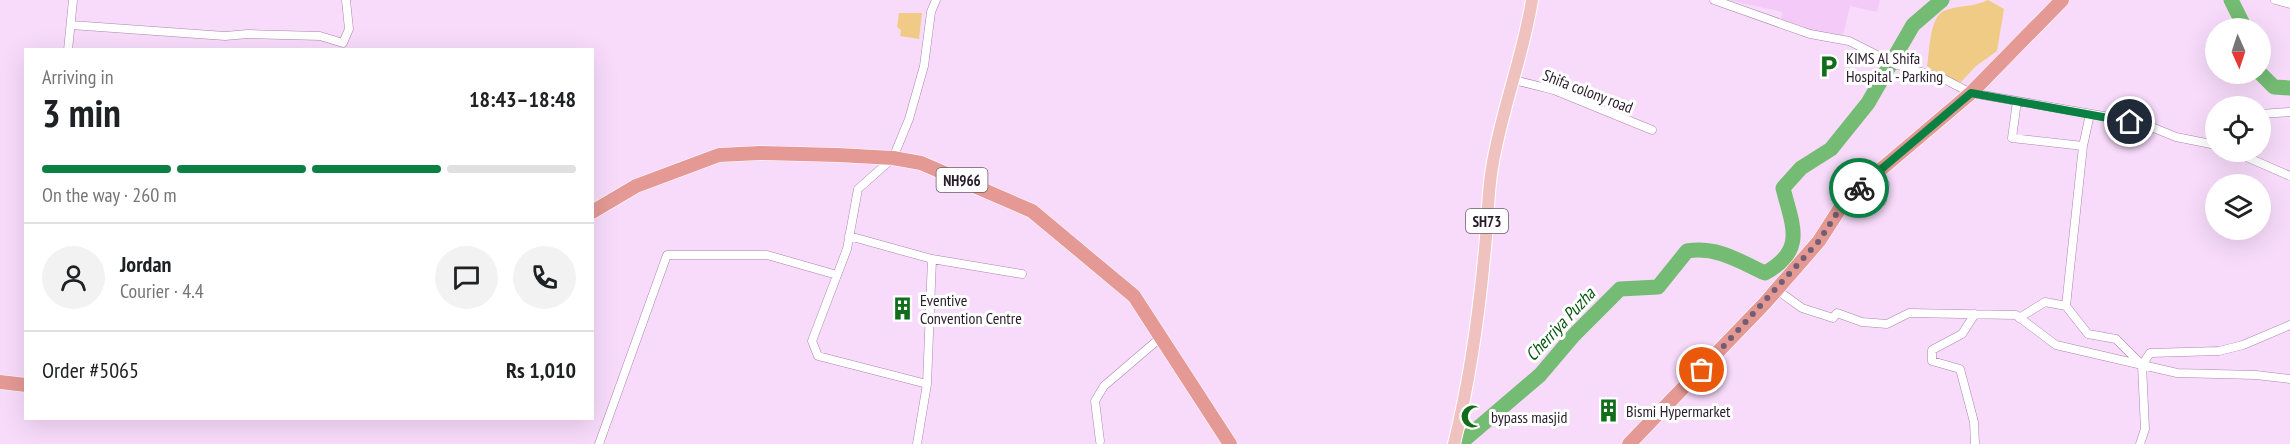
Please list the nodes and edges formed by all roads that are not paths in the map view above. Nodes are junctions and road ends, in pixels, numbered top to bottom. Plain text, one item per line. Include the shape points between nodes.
1 (73, 0) edge
2 (346, 0) edge
3 (936, 0) edge
4 (1532, 0) edge
5 (1714, 0) edge
6 (2062, 0) edge
7 (2275, 0) edge
8 (2290, 4) edge
9 (71, 25) junction
10 (68, 48) edge
11 (1514, 80) junction
12 (1971, 93) junction
13 (2017, 101) junction
14 (2290, 112) edge
15 (2271, 113) edge
16 (2090, 114) junction
17 (1652, 130) dead end
18 (2205, 143) edge
19 (2083, 146) junction
20 (893, 158) junction
21 (2258, 162) edge
22 (1876, 172) junction
23 (2290, 176) edge
24 (1844, 203) junction
25 (594, 211) edge
26 (849, 236) junction
27 (932, 259) junction
28 (1022, 274) dead end
29 (837, 275) junction
30 (1776, 290) junction
31 (2066, 306) junction
32 (1975, 314) junction
33 (2019, 318) junction
34 (2290, 325) edge
35 (1160, 338) junction
36 (2142, 365) junction
37 (2290, 379) edge
38 (0, 382) edge
39 (927, 384) junction
40 (24, 385) edge
41 (1100, 441) dead end
42 (599, 444) edge
43 (917, 444) edge
44 (1230, 444) edge
45 (1454, 444) edge
46 (1629, 444) edge
47 (1975, 444) edge
48 (2140, 444) edge

1 - 9 street
2 - 9 street via 349,29 343,43 320,36 225,36
3 - 20 street via 924,66
4 - 11 main road, SH73
5 - 12 street via 1810,34 1849,41 1897,65 1942,78
6 - 12 highway
7 - 8 street
9 - 10 street
11 - 17 street, Shifa colony road via 1554,90
11 - 45 main road, SH73 via 1493,161 1478,316 1469,381
12 - 13 street
12 - 22 highway
13 - 16 street
13 - 19 street via 2012,138
14 - 15 street
16 - 18 street
16 - 19 street
19 - 31 street
20 - 25 highway, NH966 via 719,155 636,186
20 - 26 street via 858,189
20 - 35 highway, NH966 via 921,164 1032,211 1134,296
21 - 23 street
22 - 24 highway
22 - 24 street via 1885,184 1882,201
24 - 30 highway via 1819,241
26 - 27 street
26 - 29 street
27 - 28 street
27 - 39 street
29 - 39 street via 812,341 818,356
29 - 42 street via 767,255 667,255
30 - 32 street via 1821,316 1833,318 1837,313 1862,322 1887,324 1909,313
30 - 46 highway
31 - 33 street via 2045,303
31 - 36 street via 2088,334 2116,339
32 - 33 street
32 - 47 street via 1962,334 1932,350 1932,361 1960,369 1974,422
33 - 36 street via 2056,345
34 - 36 street via 2219,351 2150,353
35 - 41 street via 1104,386 1095,401
35 - 44 highway, NH966
36 - 37 street via 2177,373
36 - 48 street via 2145,429
38 - 40 highway
39 - 43 street

